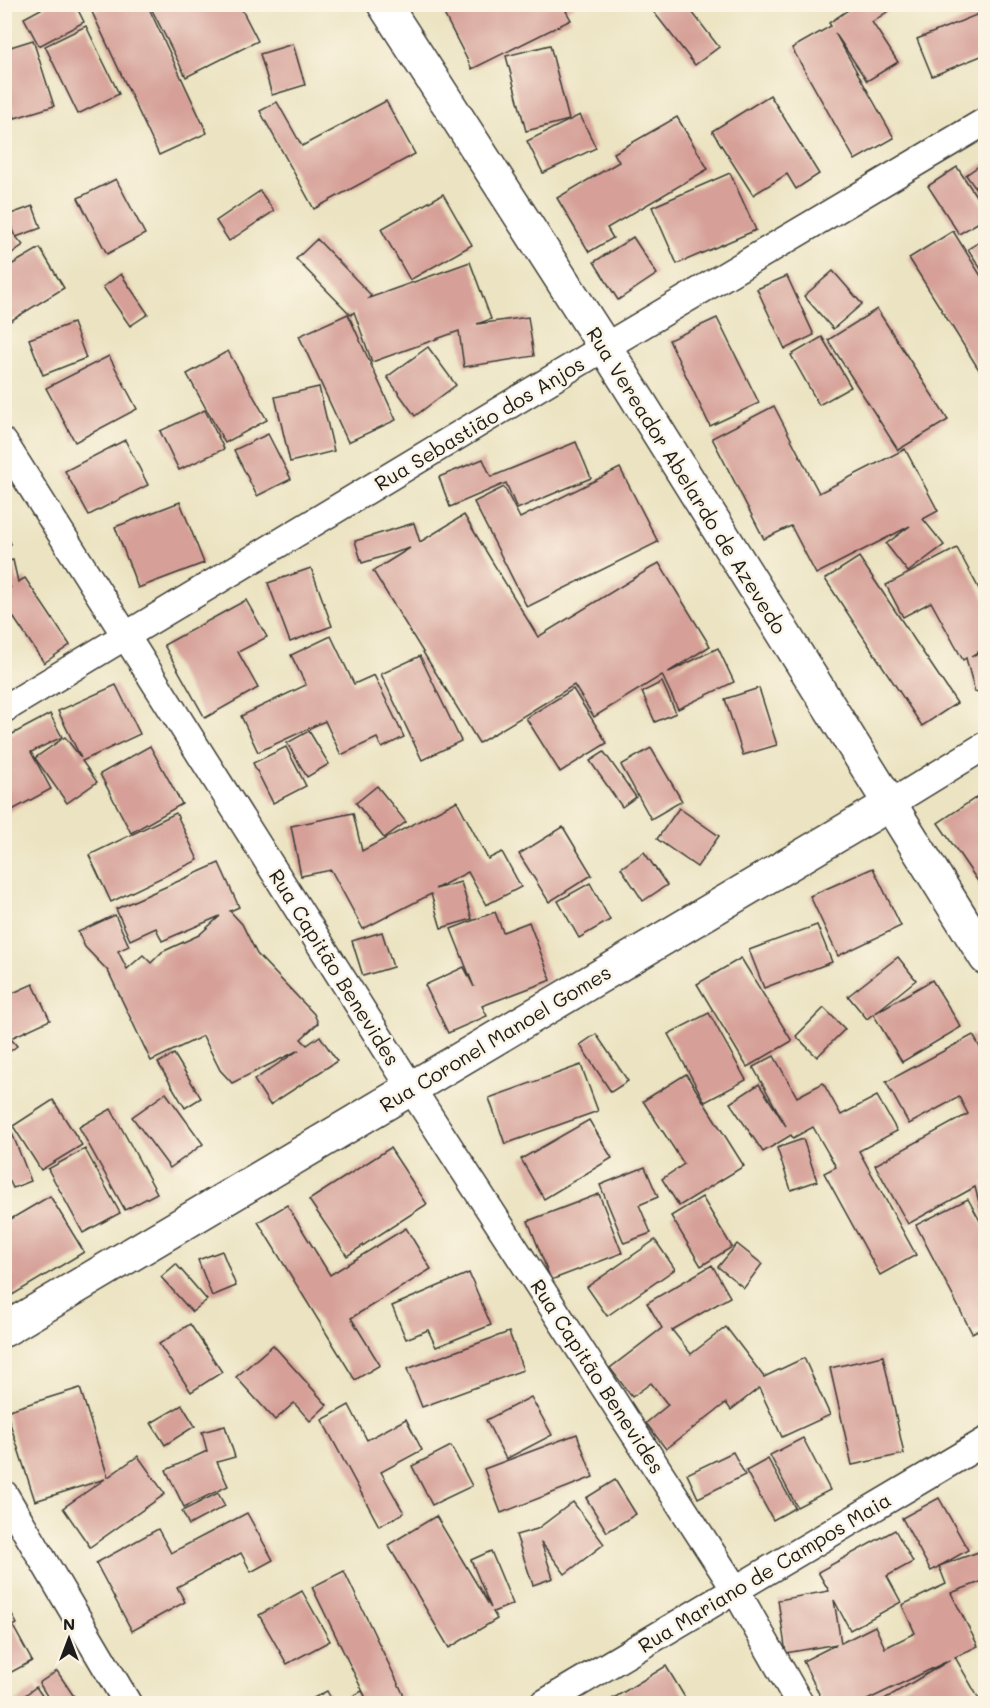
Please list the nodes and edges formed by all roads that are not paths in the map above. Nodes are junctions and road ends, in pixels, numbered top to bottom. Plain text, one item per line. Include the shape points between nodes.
1 (384, 4) edge
2 (986, 121) edge
3 (605, 347) junction
4 (4, 443) edge
5 (127, 635) junction
6 (4, 710) edge
7 (986, 745) edge
8 (890, 804) junction
9 (986, 958) edge
10 (411, 1088) junction
11 (4, 1330) edge
12 (986, 1441) edge
13 (4, 1494) edge
14 (735, 1589) junction
15 (128, 1704) edge
16 (543, 1704) edge
17 (800, 1704) edge

1 - 3 street, Rua Vereador Abelardo de Azevedo
2 - 3 street, Rua Sebastião dos Anjos
3 - 5 street, Rua Sebastião dos Anjos
3 - 8 street, Rua Vereador Abelardo de Azevedo
4 - 5 street, Rua Capitão Benevides
5 - 6 street, Rua Sebastião dos Anjos
5 - 10 street, Rua Capitão Benevides
7 - 8 street, Rua Coronel Manoel Gomes
8 - 9 street, Rua Vereador Abelardo de Azevedo
8 - 10 street, Rua Coronel Manoel Gomes
10 - 11 street, Rua Coronel Manoel Gomes
10 - 14 street, Rua Capitão Benevides
12 - 14 street, Rua Mariano de Campos Maia
13 - 15 street
14 - 16 street, Rua Mariano de Campos Maia
14 - 17 street, Rua Capitão Benevides

